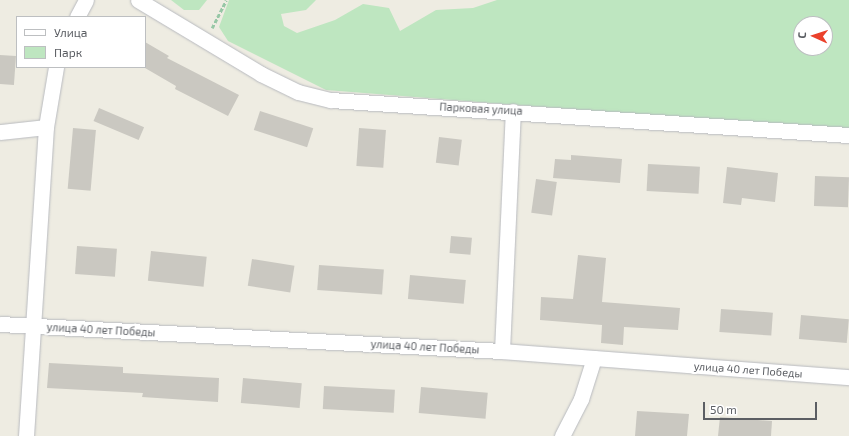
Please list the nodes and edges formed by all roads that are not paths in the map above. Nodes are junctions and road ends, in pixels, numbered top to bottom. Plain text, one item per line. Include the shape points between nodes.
1 (86, 0) edge
2 (138, 0) edge
3 (78, 16) edge
4 (56, 68) edge
5 (513, 111) junction
6 (46, 127) junction
7 (0, 132) edge
8 (849, 135) edge
9 (0, 324) edge
10 (31, 326) junction
11 (502, 352) junction
12 (594, 358) junction
13 (849, 378) edge
14 (26, 436) edge
15 (562, 436) edge

1 - 3 street
2 - 5 street, Парковая улица via 261,74 298,92 331,100
4 - 6 street
5 - 8 street, Парковая улица
5 - 11 street
6 - 7 street
6 - 10 street
9 - 10 street, улица 40 лет Победы
10 - 11 street, улица 40 лет Победы
10 - 14 street
11 - 12 street, улица 40 лет Победы
12 - 13 street, улица 40 лет Победы
12 - 15 street via 581,398

